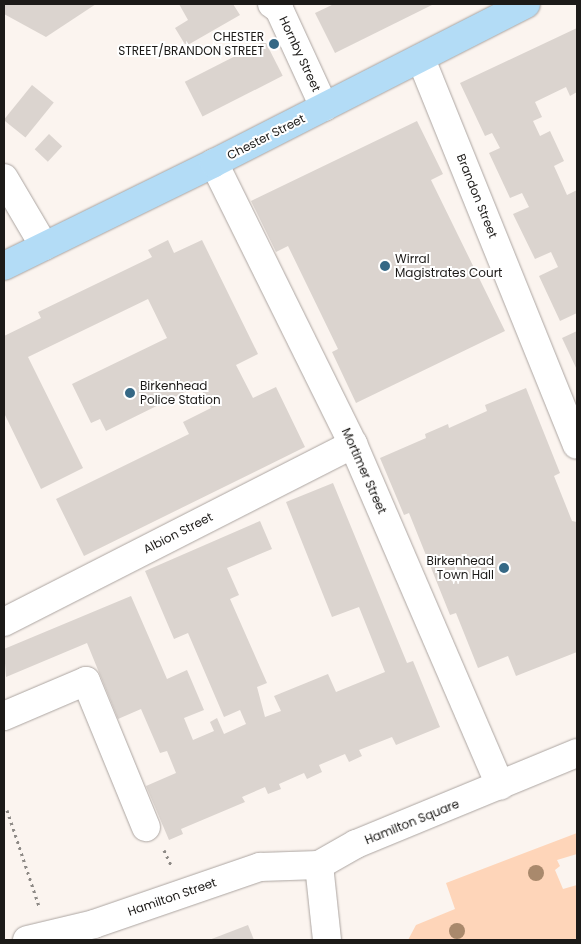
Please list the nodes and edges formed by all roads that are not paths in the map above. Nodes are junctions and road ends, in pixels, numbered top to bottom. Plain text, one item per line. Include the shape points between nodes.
1 (272, 4) edge
2 (526, 4) edge
3 (495, 11) edge
4 (421, 58) junction
5 (324, 107) junction
6 (214, 163) junction
7 (4, 178) edge
8 (44, 246) junction
9 (4, 266) edge
10 (575, 433) edge
11 (353, 444) junction
12 (4, 622) edge
13 (4, 716) edge
14 (577, 753) edge
15 (489, 791) junction
16 (146, 827) road end
17 (319, 865) junction
18 (65, 936) edge
19 (27, 940) edge
20 (328, 940) edge

1 - 5 street, Hornby Street via 279,9
2 - 3 highway, Chester Street
3 - 4 highway, Chester Street
4 - 5 highway, Chester Street
4 - 10 street, Brandon Street
5 - 6 highway, Chester Street
6 - 8 highway, Chester Street
6 - 11 street, Mortimer Street
7 - 8 street
8 - 9 highway, Chester Street
11 - 12 street, Albion Street
11 - 15 street, Mortimer Street via 453,675
13 - 16 street via 86,681
14 - 15 street, Hamilton Square
15 - 17 street, Hamilton Square via 356,844
17 - 18 street, Hamilton Street via 260,867
17 - 20 street
18 - 19 street, Hamilton Street

